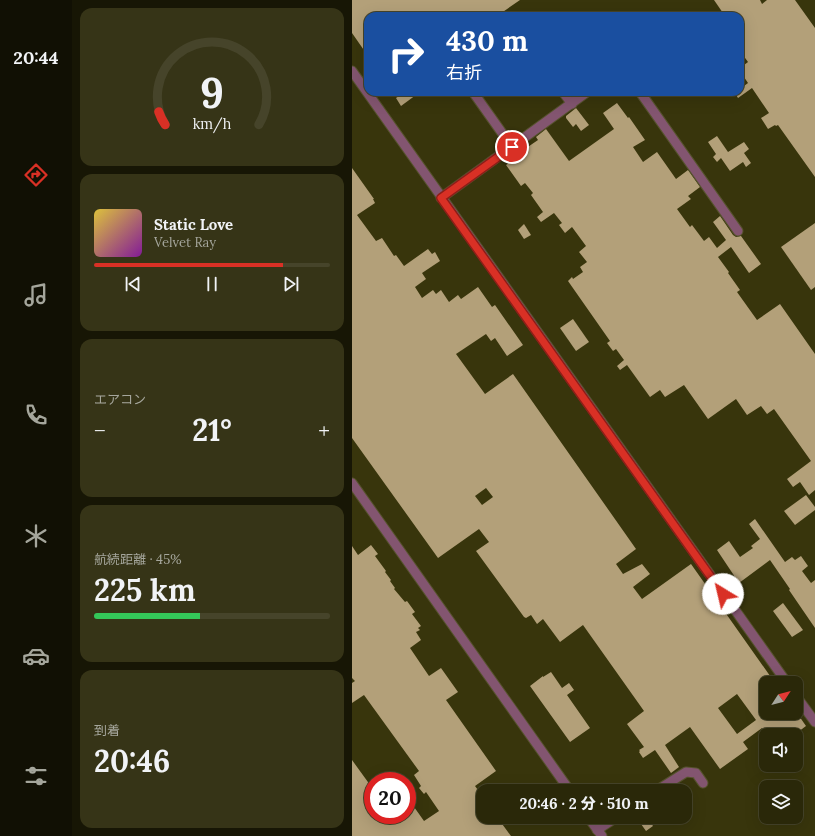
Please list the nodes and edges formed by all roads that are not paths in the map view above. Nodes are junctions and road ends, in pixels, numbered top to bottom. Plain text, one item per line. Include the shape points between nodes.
1 (352, 71) edge
2 (364, 88) edge
3 (370, 96) edge
4 (476, 96) edge
5 (566, 96) edge
6 (583, 96) edge
7 (643, 96) edge
8 (572, 104) junction
9 (512, 147) junction
10 (441, 198) junction
11 (738, 231) dead end
12 (352, 483) edge
13 (782, 676) edge
14 (803, 706) edge
15 (815, 722) edge
16 (703, 783) dead end
17 (565, 784) edge
18 (667, 784) edge
19 (593, 824) edge
20 (609, 824) edge
21 (599, 833) edge

1 - 2 lane
3 - 10 lane
4 - 9 lane
5 - 8 lane
6 - 8 lane
7 - 11 lane
8 - 9 lane
9 - 10 lane
10 - 13 lane
12 - 17 lane
14 - 15 lane
16 - 18 lane via 696,773 686,772
19 - 21 lane
20 - 21 lane

